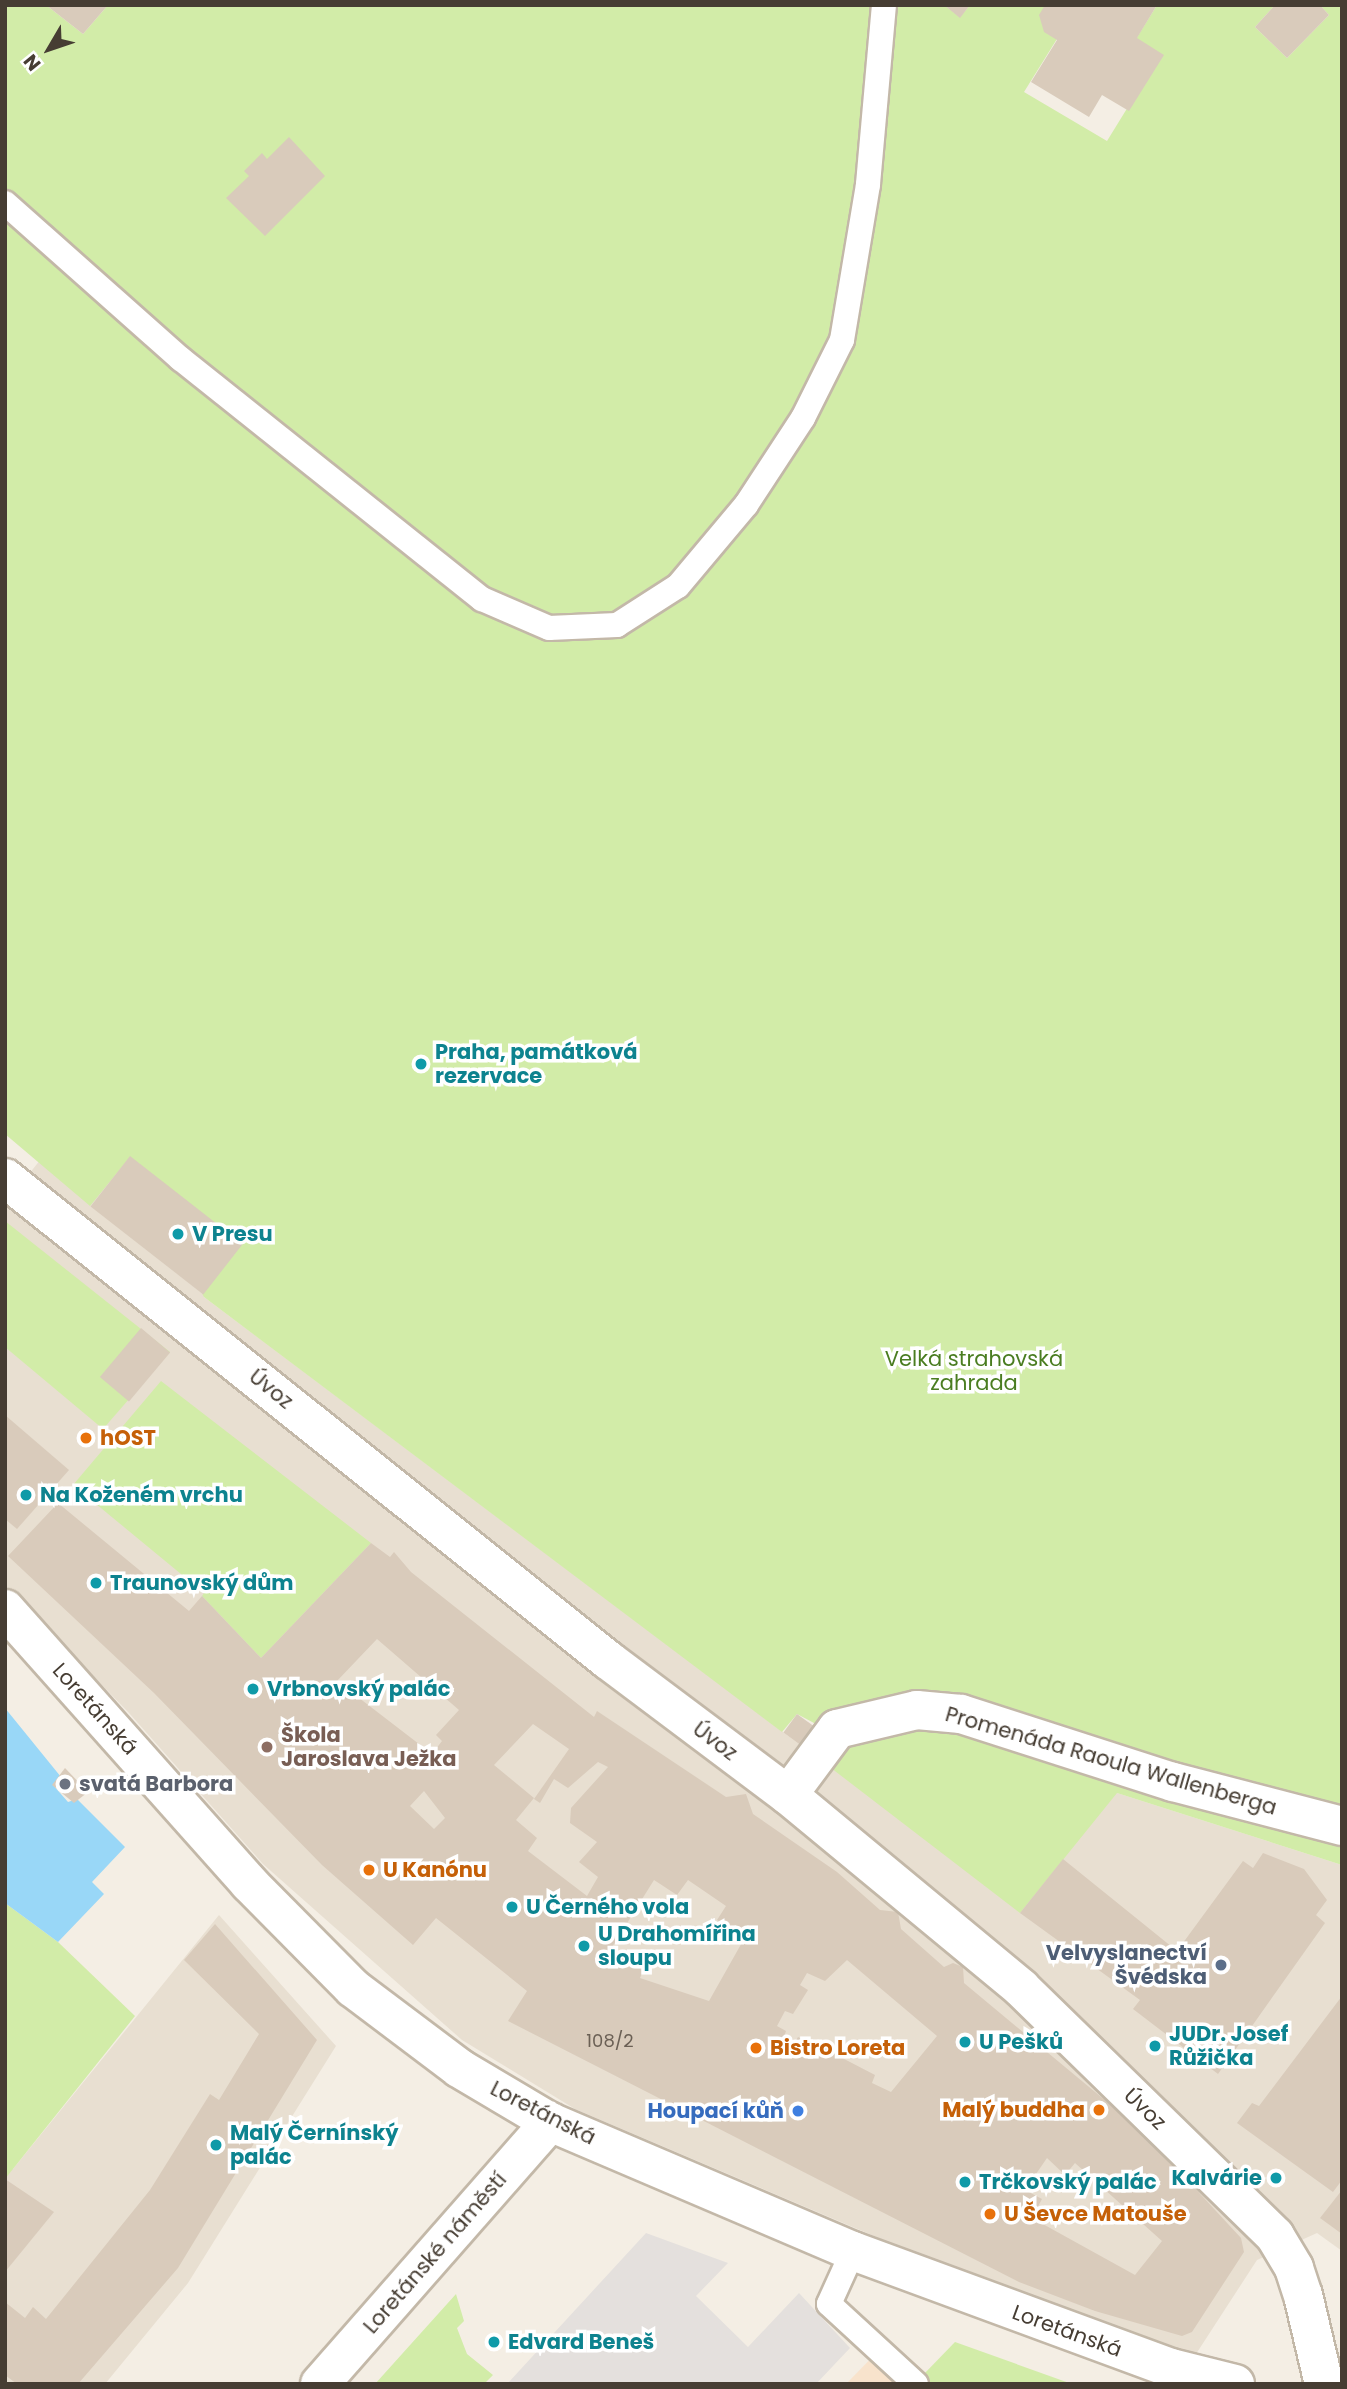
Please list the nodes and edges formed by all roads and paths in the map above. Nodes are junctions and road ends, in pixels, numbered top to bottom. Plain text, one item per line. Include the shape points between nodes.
1 (884, 5) edge
2 (5, 202) edge
3 (5, 1178) edge
4 (5, 1609) edge
5 (788, 1796) junction
6 (1342, 1826) edge
7 (550, 2122) junction
8 (853, 2251) junction
9 (320, 2384) edge
10 (916, 2384) edge
11 (1235, 2384) edge
12 (1324, 2384) edge

1 - 2 lane via 868,184 842,340 803,418 746,505 678,586 617,625 549,628 482,599 181,359
3 - 5 street, Úvoz via 608,1660
4 - 7 street, Loretánská via 248,1882 353,1988 459,2068
5 - 6 street, Promenáda Raoula Wallenberga via 838,1729 916,1710 961,1714 1173,1782
5 - 12 street, Úvoz via 1021,1988 1275,2236 1303,2295
7 - 8 street, Loretánská
7 - 9 street, Loretánské náměstí
8 - 10 lane via 829,2304
8 - 11 street, Loretánská via 1171,2368

